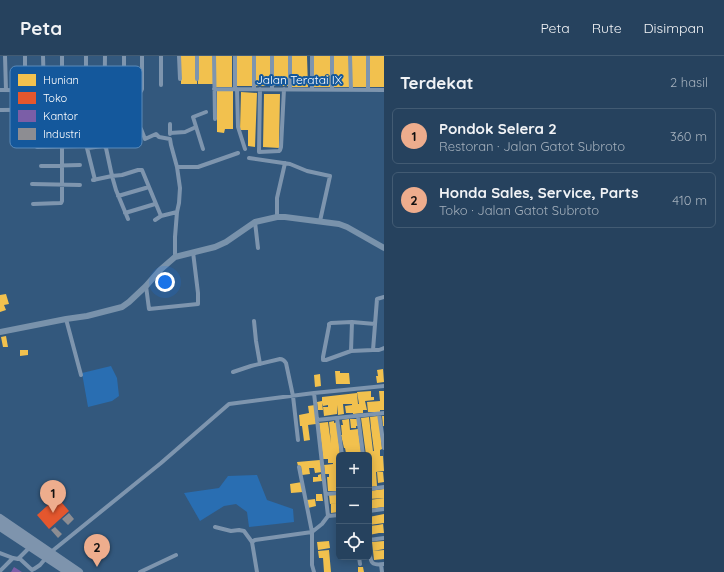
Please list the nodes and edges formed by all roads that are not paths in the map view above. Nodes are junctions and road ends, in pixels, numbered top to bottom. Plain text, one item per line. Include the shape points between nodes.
1 (6, 56) edge
2 (24, 56) edge
3 (161, 56) edge
4 (179, 56) edge
5 (197, 56) edge
6 (214, 56) edge
7 (236, 56) edge
8 (254, 56) edge
9 (272, 56) edge
10 (290, 56) edge
11 (312, 56) edge
12 (332, 56) edge
13 (350, 56) edge
14 (368, 56) edge
15 (24, 66) edge
16 (142, 66) edge
17 (180, 79) dead end
18 (197, 79) dead end
19 (161, 85) dead end
20 (214, 89) junction
21 (236, 89) junction
22 (254, 89) junction
23 (260, 89) junction
24 (272, 89) junction
25 (284, 89) junction
26 (290, 89) junction
27 (0, 90) edge
28 (6, 90) junction
29 (10, 90) edge
30 (142, 90) edge
31 (312, 90) junction
32 (332, 90) junction
33 (351, 90) junction
34 (368, 90) junction
35 (384, 90) edge
36 (0, 110) edge
37 (10, 110) edge
38 (206, 112) dead end
39 (215, 119) dead end
40 (170, 124) dead end
41 (196, 127) junction
42 (142, 130) edge
43 (170, 133) junction
44 (170, 139) junction
45 (62, 148) edge
46 (87, 148) edge
47 (105, 148) edge
48 (203, 149) dead end
49 (245, 149) dead end
50 (238, 153) dead end
51 (249, 158) dead end
52 (285, 163) junction
53 (80, 165) dead end
54 (41, 166) dead end
55 (62, 166) junction
56 (177, 167) junction
57 (112, 176) junction
58 (32, 184) dead end
59 (62, 184) junction
60 (80, 185) dead end
61 (149, 187) junction
62 (118, 196) junction
63 (33, 204) dead end
64 (155, 204) junction
65 (177, 212) junction
66 (125, 213) junction
67 (161, 216) junction
68 (276, 217) junction
69 (128, 219) dead end
70 (155, 220) dead end
71 (320, 221) junction
72 (255, 222) junction
73 (258, 248) dead end
74 (384, 248) edge
75 (193, 252) junction
76 (175, 257) junction
77 (146, 286) junction
78 (384, 297) edge
79 (66, 319) junction
80 (254, 321) dead end
81 (352, 322) junction
82 (375, 324) junction
83 (0, 332) edge
84 (384, 348) edge
85 (373, 350) junction
86 (350, 351) junction
87 (260, 364) junction
88 (233, 372) dead end
89 (80, 375) dead end
90 (384, 386) edge
91 (314, 393) junction
92 (293, 396) junction
93 (382, 413) edge
94 (358, 416) junction
95 (337, 418) junction
96 (317, 420) junction
97 (298, 440) dead end
98 (384, 448) edge
99 (342, 452) edge
100 (363, 452) edge
101 (299, 467) dead end
102 (384, 487) edge
103 (372, 489) edge
104 (336, 493) edge
105 (326, 494) junction
106 (384, 509) edge
107 (372, 511) edge
108 (336, 515) edge
109 (328, 516) junction
110 (0, 518) edge
111 (0, 527) edge
112 (215, 527) dead end
113 (312, 532) junction
114 (384, 538) edge
115 (372, 540) edge
116 (252, 542) junction
117 (34, 547) junction
118 (0, 553) edge
119 (47, 554) junction
120 (176, 555) dead end
121 (13, 558) junction
122 (19, 558) junction
123 (359, 560) edge
124 (371, 560) edge
125 (360, 564) dead end
126 (383, 565) edge
127 (0, 571) edge
128 (68, 572) edge
129 (79, 572) edge
130 (140, 572) edge
131 (257, 572) edge
132 (314, 572) edge
133 (382, 572) edge

1 - 28 street
2 - 15 street
3 - 19 street
4 - 17 street
5 - 18 street
6 - 20 street
7 - 21 street
8 - 22 street
9 - 24 street
10 - 26 street
11 - 31 street
12 - 32 street
13 - 33 street
14 - 34 street
16 - 30 street
20 - 21 street, Jalan Teratai IX
20 - 39 street
21 - 22 street, Jalan Teratai IX
21 - 49 street via 238,127
22 - 23 street, Jalan Teratai IX
23 - 24 street, Jalan Teratai IX
23 - 25 street via 260,152 280,150
24 - 25 street, Jalan Teratai IX
25 - 26 street, Jalan Teratai IX
26 - 31 street, Jalan Teratai IX
27 - 28 street
28 - 29 street
31 - 32 street, Jalan Teratai IX
32 - 33 street, Jalan Teratai IX
33 - 34 street, Jalan Teratai IX
34 - 35 street, Jalan Teratai IX
36 - 37 street
38 - 41 street via 193,117
40 - 43 street
41 - 43 street via 185,132
41 - 48 street
42 - 44 street via 145,139 156,134
43 - 44 street
44 - 56 street
45 - 55 street
46 - 57 street via 93,180
47 - 57 street
50 - 56 street via 198,167
51 - 52 street
52 - 68 street via 277,198
52 - 71 street via 330,176
53 - 55 street
54 - 55 street
55 - 59 street
56 - 65 street via 180,188
57 - 61 street via 142,170
57 - 62 street
58 - 59 street
59 - 60 street
59 - 63 street via 61,203
61 - 62 street
61 - 64 street
62 - 66 street
64 - 66 street
64 - 67 street
65 - 67 street
65 - 76 street
66 - 69 street
67 - 70 street
68 - 71 street
68 - 72 street
71 - 74 street via 347,227
72 - 73 street
72 - 75 street via 226,242
75 - 76 street
75 - 77 street via 198,304 149,309
76 - 77 street
77 - 79 street via 122,307
78 - 82 street via 377,299
79 - 83 street
79 - 89 street
80 - 87 street
81 - 82 street
81 - 86 street
81 - 86 street via 329,324 323,357 326,360
82 - 85 street
84 - 85 street
85 - 86 street
87 - 88 street
87 - 92 street via 283,359 286,362
90 - 91 street
91 - 92 street
91 - 96 street
92 - 97 street
92 - 119 street via 229,404 155,468
93 - 94 street
93 - 98 street
94 - 95 street
94 - 100 street
95 - 96 street
95 - 99 street
96 - 105 street
101 - 113 street
102 - 103 street
104 - 105 street
105 - 109 street
106 - 107 street
108 - 109 street
109 - 113 street
110 - 117 highway
111 - 117 highway
112 - 116 street via 244,531
113 - 116 street
113 - 132 street
114 - 115 street
116 - 131 street
117 - 119 highway
117 - 122 street
118 - 121 street
119 - 122 street via 40,565 32,570
119 - 128 highway
119 - 129 highway
120 - 130 street
121 - 122 street
121 - 127 street
123 - 125 street
124 - 126 street via 374,564
126 - 133 street

